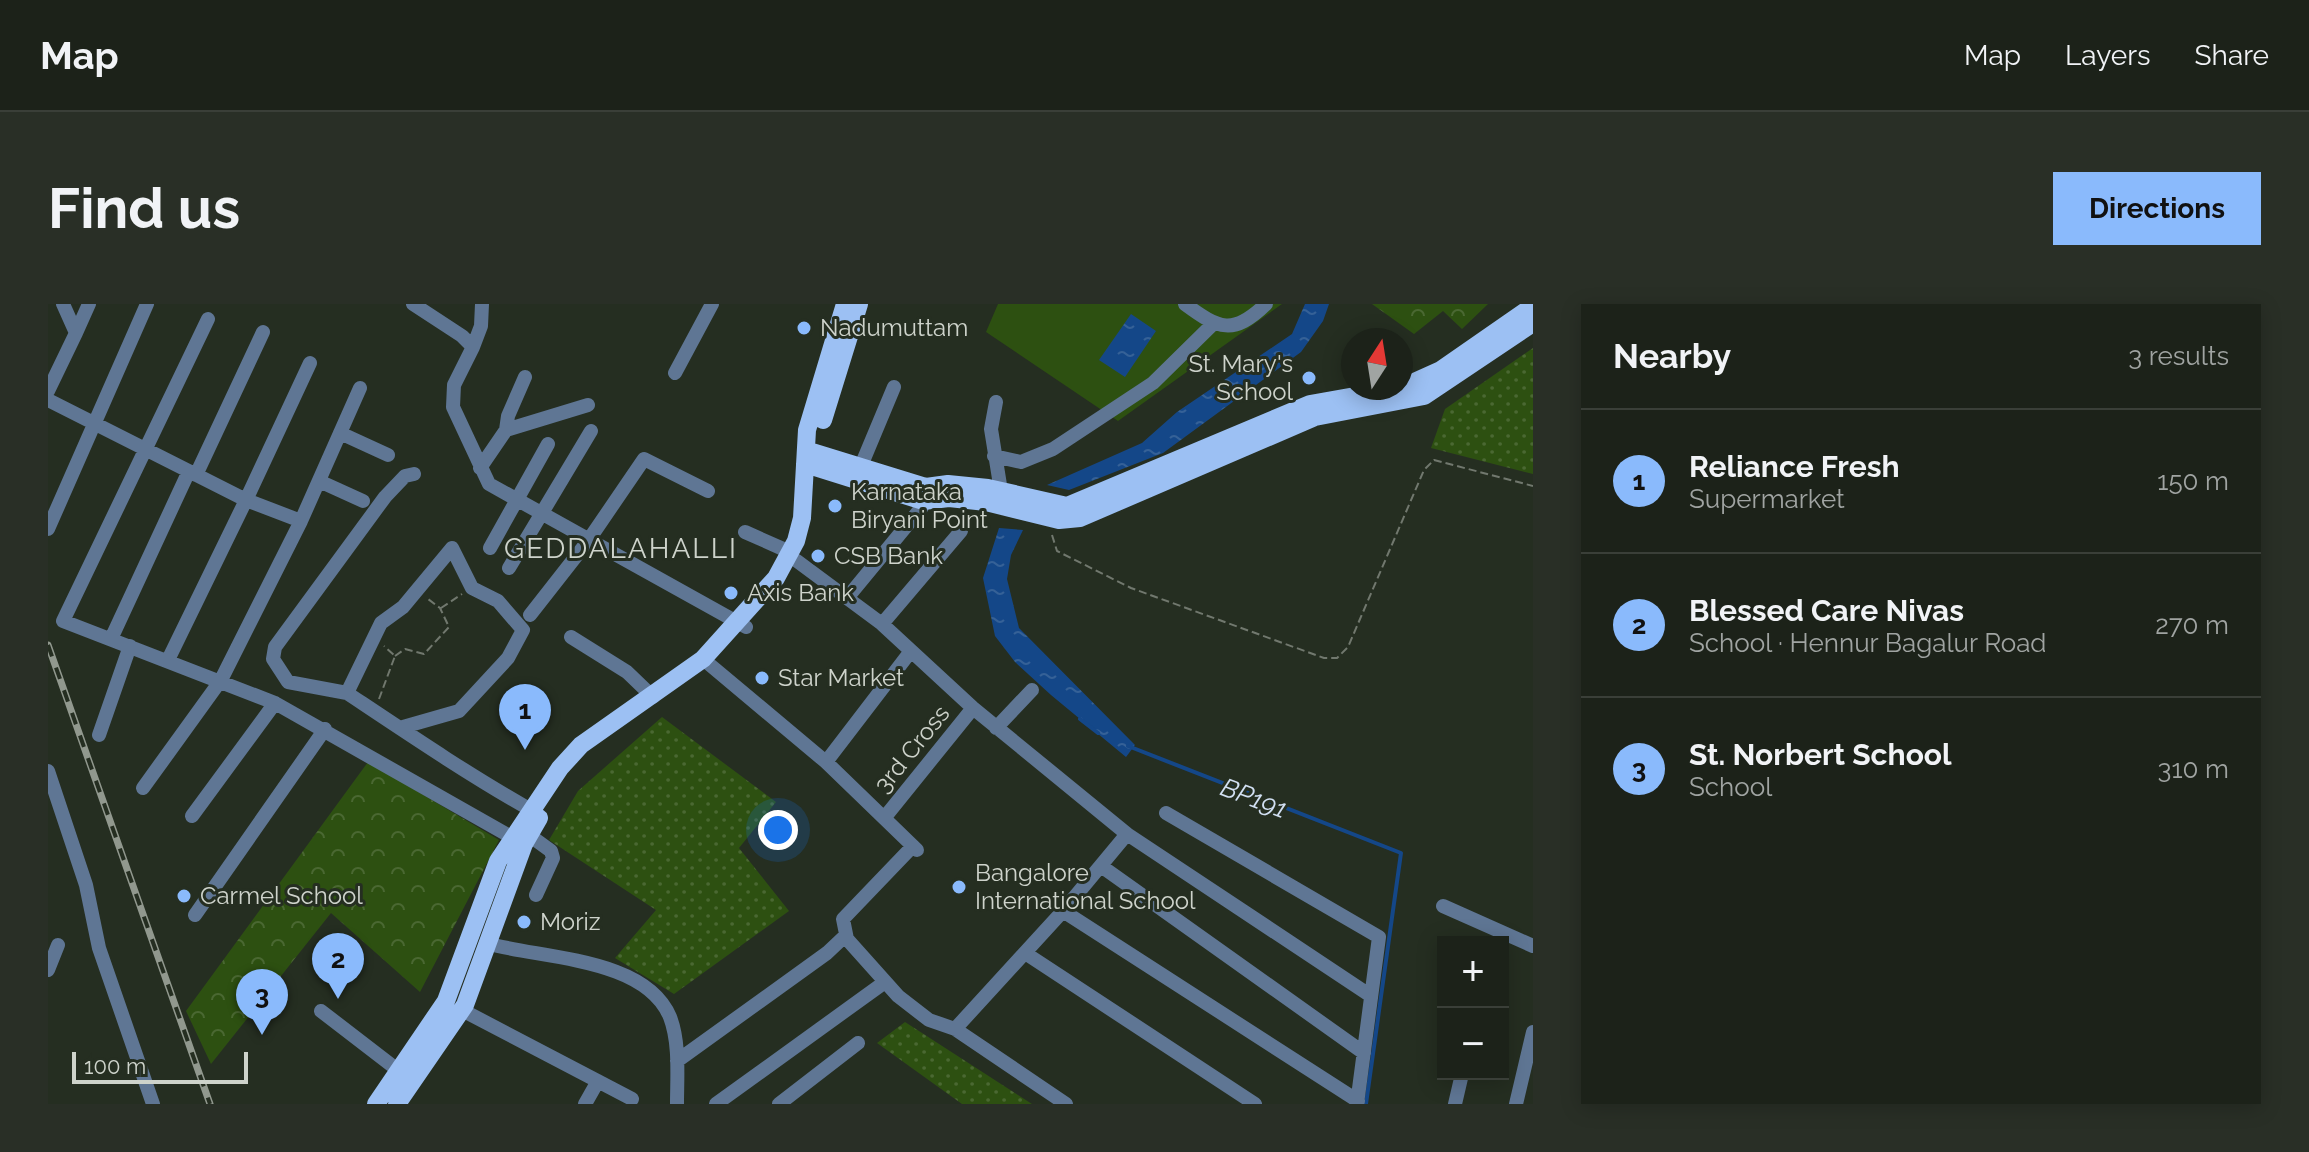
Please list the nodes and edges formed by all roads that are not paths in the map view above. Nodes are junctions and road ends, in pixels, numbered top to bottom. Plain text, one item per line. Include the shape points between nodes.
1 (63, 304) edge
2 (89, 304) edge
3 (147, 304) edge
4 (413, 304) edge
5 (482, 304) edge
6 (712, 304) edge
7 (845, 304) edge
8 (859, 304) edge
9 (1185, 304) edge
10 (1266, 304) edge
11 (1533, 306) edge
12 (208, 319) dead end
13 (1533, 323) edge
14 (1213, 324) junction
15 (263, 332) dead end
16 (76, 333) junction
17 (473, 347) junction
18 (310, 363) dead end
19 (675, 373) dead end
20 (525, 377) dead end
21 (1413, 383) edge
22 (894, 387) dead end
23 (360, 388) dead end
24 (48, 391) edge
25 (1341, 399) edge
26 (48, 400) edge
27 (996, 402) dead end
28 (588, 405) dead end
29 (94, 423) junction
30 (506, 430) junction
31 (591, 431) dead end
32 (340, 433) junction
33 (548, 444) dead end
34 (143, 448) junction
35 (388, 455) dead end
36 (994, 456) junction
37 (811, 457) junction
38 (861, 466) junction
39 (480, 468) junction
40 (192, 473) junction
41 (414, 474) dead end
42 (319, 481) junction
43 (708, 491) dead end
44 (1001, 491) junction
45 (246, 500) junction
46 (363, 501) dead end
47 (515, 501) junction
48 (1034, 506) junction
49 (922, 507) dead end
50 (539, 514) junction
51 (301, 521) junction
52 (48, 529) edge
53 (961, 531) dead end
54 (745, 532) dead end
55 (588, 541) junction
56 (490, 548) dead end
57 (794, 556) junction
58 (509, 568) dead end
59 (847, 598) junction
60 (530, 615) dead end
61 (882, 624) junction
62 (742, 625) junction
63 (571, 637) dead end
64 (111, 639) junction
65 (130, 646) junction
66 (911, 651) junction
67 (168, 660) junction
68 (706, 663) junction
69 (221, 680) junction
70 (1032, 690) dead end
71 (347, 693) junction
72 (653, 697) junction
73 (275, 703) junction
74 (973, 708) junction
75 (403, 727) junction
76 (996, 728) junction
77 (325, 729) junction
78 (99, 735) dead end
79 (826, 762) junction
80 (48, 771) edge
81 (143, 788) dead end
82 (531, 810) junction
83 (1166, 813) dead end
84 (192, 816) dead end
85 (885, 817) junction
86 (1127, 834) junction
87 (521, 839) junction
88 (1101, 866) junction
89 (536, 895) dead end
90 (1443, 906) dead end
91 (1063, 911) junction
92 (195, 915) dead end
93 (1492, 935) edge
94 (845, 936) junction
95 (486, 943) junction
96 (58, 945) dead end
97 (1533, 946) edge
98 (1025, 953) junction
99 (48, 970) edge
100 (885, 982) junction
101 (1371, 996) junction
102 (462, 1010) junction
103 (321, 1011) dead end
104 (955, 1029) junction
105 (1533, 1032) edge
106 (858, 1043) dead end
107 (1364, 1053) junction
108 (677, 1061) junction
109 (399, 1071) junction
110 (1461, 1080) edge
111 (598, 1081) junction
112 (632, 1099) dead end
113 (1357, 1102) edge
114 (153, 1104) edge
115 (376, 1104) edge
116 (397, 1104) edge
117 (585, 1104) edge
118 (677, 1104) edge
119 (716, 1104) edge
120 (779, 1104) edge
121 (1066, 1104) edge
122 (1255, 1104) edge
123 (1455, 1104) edge
124 (1516, 1104) edge

1 - 16 street
2 - 16 street
3 - 29 street
4 - 17 street
5 - 17 street
6 - 19 street
7 - 37 main road via 807,430
8 - 37 main road
9 - 14 street
10 - 14 street via 1234,326
11 - 21 main road via 1441,370
12 - 34 street
13 - 48 main road via 1424,396 1315,417 1080,518 1059,520
14 - 36 street via 1153,383 1053,449 1021,462
15 - 40 street
16 - 24 street
17 - 39 street via 454,385 453,407
18 - 45 street
20 - 30 street
22 - 38 street
23 - 32 street
25 - 48 main road via 1310,404 1076,504
26 - 29 street
27 - 36 street
28 - 30 street
29 - 34 street
29 - 52 street
30 - 39 street
31 - 50 street
32 - 35 street
32 - 42 street
33 - 47 street
34 - 40 street
34 - 64 street via 63,621
36 - 44 street
37 - 38 main road
37 - 48 main road via 923,501
37 - 57 main road
38 - 44 main road via 926,487 948,484
39 - 47 street via 496,490
40 - 45 street
40 - 64 street
41 - 71 street via 405,476 385,497 275,647 273,659 288,682
42 - 46 street
42 - 51 street
43 - 55 street via 644,459
44 - 48 main road
45 - 51 street
45 - 67 street
47 - 50 street
47 - 56 street
49 - 59 street
50 - 55 street
50 - 58 street
51 - 69 street
53 - 61 street
54 - 57 street
55 - 60 street
55 - 62 street
57 - 59 street
57 - 62 main road
59 - 61 street
61 - 66 street
62 - 68 main road
63 - 72 street via 627,672
64 - 65 street
65 - 67 street
65 - 78 street
66 - 74 street
66 - 79 street
67 - 69 street
68 - 72 main road
68 - 79 street
68 - 87 main road via 590,753
69 - 73 street
69 - 81 street
70 - 76 street
71 - 75 street
71 - 75 street via 381,623 403,607 452,548 472,588 498,601 523,630 508,658 459,711
72 - 82 main road via 581,745
73 - 77 street
73 - 84 street
74 - 76 street
74 - 85 street, 3rd Cross
75 - 82 street
76 - 86 street
77 - 87 street
77 - 92 street
79 - 85 street
80 - 114 street via 86,885 99,948
82 - 87 main road
83 - 101 street via 1379,937
85 - 94 street via 915,849 843,919
86 - 88 street
86 - 101 street
87 - 89 street via 551,851 553,858
87 - 95 main road
87 - 109 main road via 498,861 446,1001
88 - 91 street
88 - 107 street
90 - 93 street
91 - 98 street
91 - 113 street
93 - 97 street
94 - 100 street
94 - 108 street
95 - 102 main road
95 - 108 street via 627,975 655,995 670,1018
96 - 99 street
98 - 104 street
98 - 122 street
100 - 104 street via 929,1020
100 - 119 street
101 - 107 street
102 - 111 street
102 - 116 main road
103 - 109 street
104 - 121 street
105 - 124 street
106 - 120 street
107 - 113 street
108 - 118 street
109 - 115 main road
110 - 123 street
111 - 112 street
111 - 117 street

